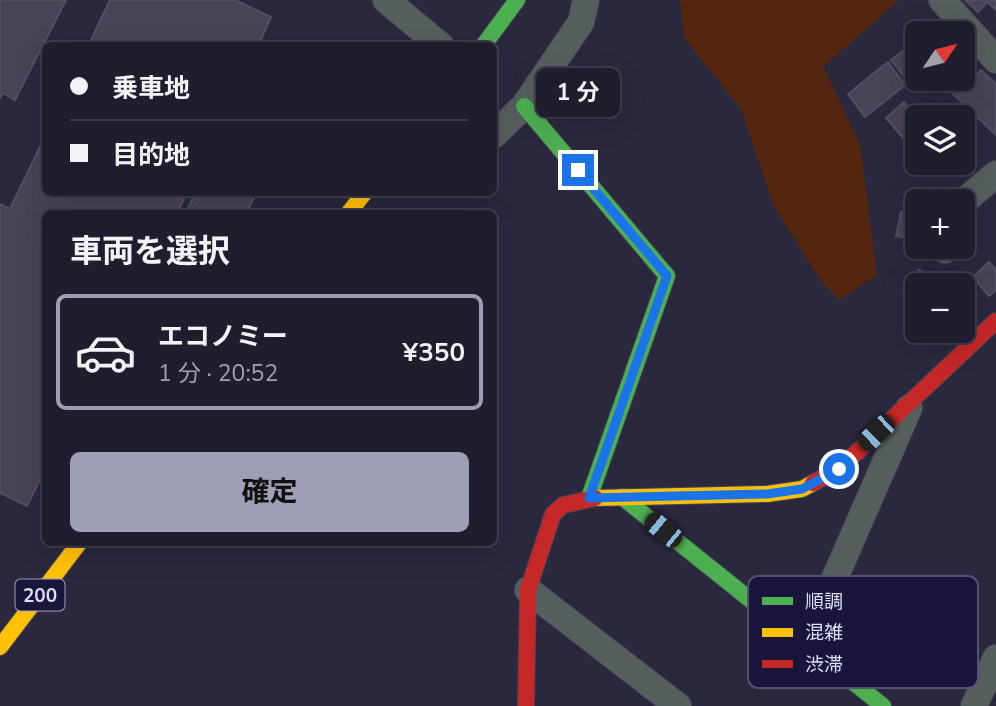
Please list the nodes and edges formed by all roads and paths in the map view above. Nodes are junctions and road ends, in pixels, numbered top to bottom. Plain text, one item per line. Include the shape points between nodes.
1 (386, 0) edge
2 (517, 0) edge
3 (586, 0) edge
4 (942, 0) edge
5 (436, 42) edge
6 (486, 42) edge
7 (996, 60) edge
8 (524, 106) junction
9 (497, 132) edge
10 (996, 174) edge
11 (975, 191) edge
12 (362, 196) edge
13 (351, 210) edge
14 (996, 321) edge
15 (914, 398) junction
16 (589, 498) junction
17 (622, 498) junction
18 (77, 546) edge
19 (836, 576) edge
20 (528, 590) junction
21 (748, 598) edge
22 (0, 648) edge
23 (996, 658) edge
24 (861, 688) edge
25 (526, 706) edge
26 (678, 706) edge
27 (883, 706) edge
28 (974, 706) edge

1 - 5 street
2 - 6 main road
3 - 8 street via 581,22
4 - 7 street
8 - 9 street
8 - 16 main road via 667,276
10 - 11 street
12 - 13 main road
14 - 15 main road
15 - 17 main road via 839,469 802,489
15 - 19 street
16 - 17 main road
16 - 20 main road via 563,505 553,514
17 - 21 main road
18 - 22 main road, 200
20 - 25 main road
20 - 26 street
23 - 28 street
24 - 27 main road

